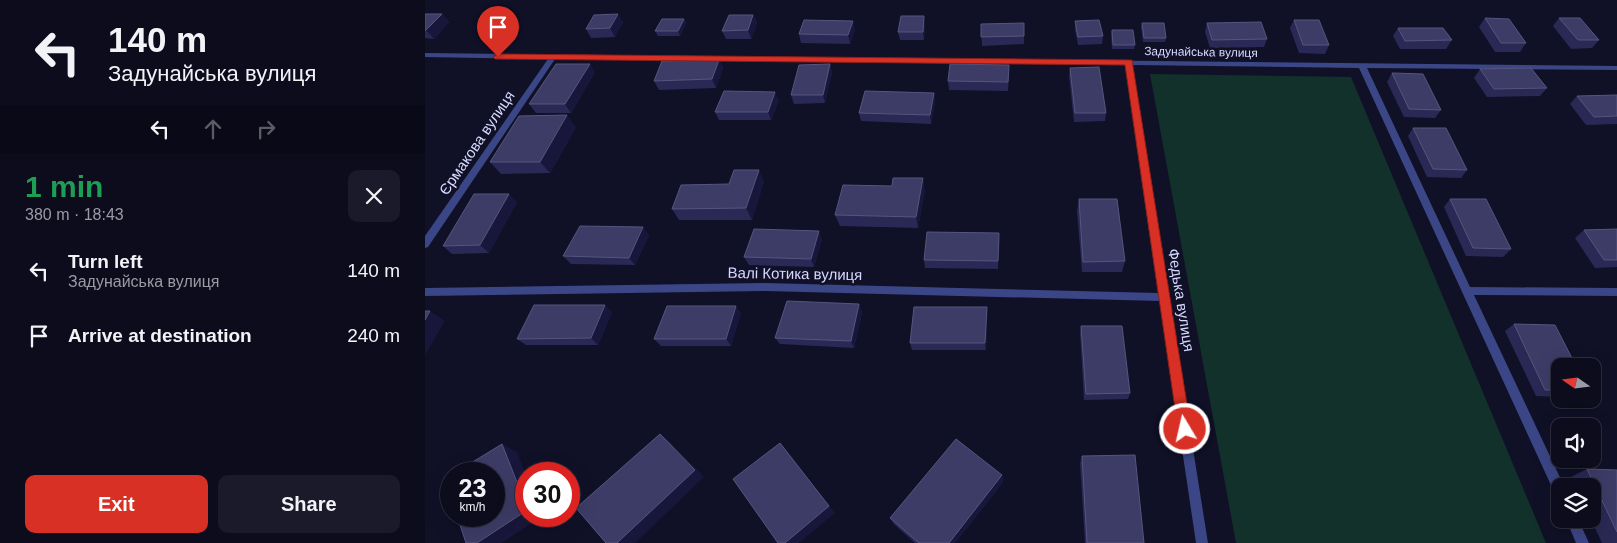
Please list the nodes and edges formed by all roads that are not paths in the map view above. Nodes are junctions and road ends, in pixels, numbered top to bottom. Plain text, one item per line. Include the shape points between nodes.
1 (425, 55) edge
2 (552, 58) junction
3 (1129, 62) junction
4 (1362, 65) junction
5 (1617, 68) edge
6 (425, 244) edge
7 (1469, 291) junction
8 (425, 292) edge
9 (1617, 292) edge
10 (1165, 297) junction
11 (1554, 478) edge
12 (1576, 528) edge
13 (1202, 543) edge
14 (1583, 543) edge

1 - 2 street, Задунайська вулиця
2 - 3 street, Задунайська вулиця
2 - 6 street, Єрмакова вулиця
3 - 4 street, Задунайська вулиця
3 - 10 street, Федька вулиця
4 - 5 street, Задунайська вулиця
4 - 7 street
7 - 9 street
7 - 11 street
8 - 10 street, Валі Котика вулиця via 765,287
10 - 13 street, Федька вулиця
12 - 14 street

